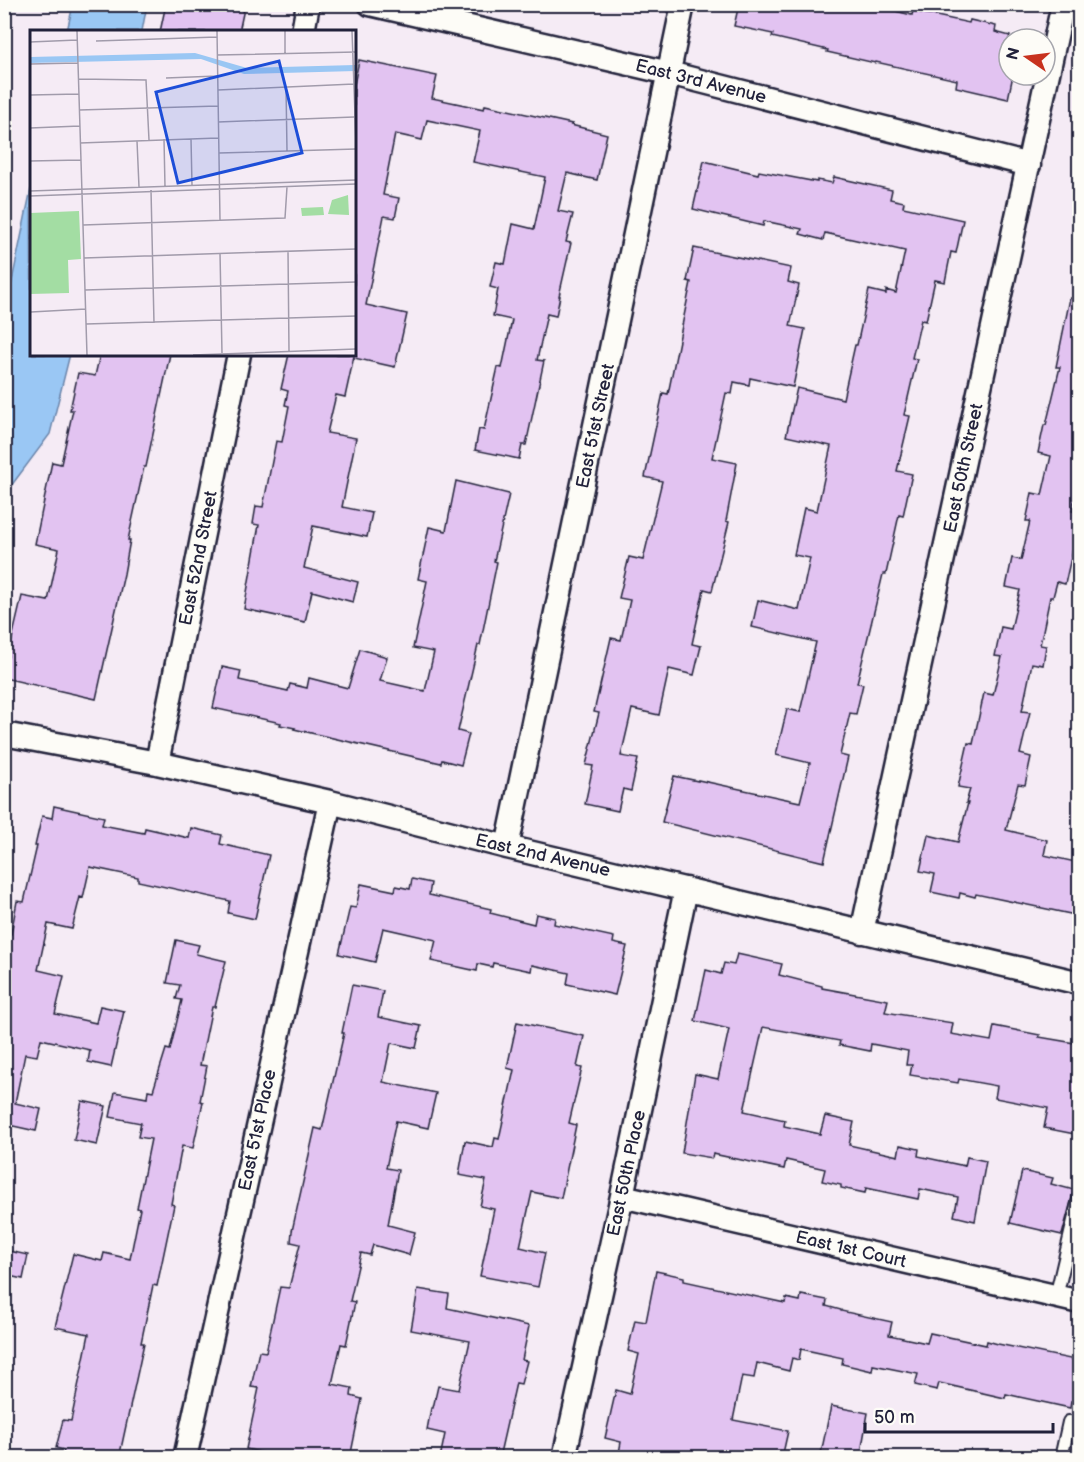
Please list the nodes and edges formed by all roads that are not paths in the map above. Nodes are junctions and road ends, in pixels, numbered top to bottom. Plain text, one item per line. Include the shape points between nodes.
1 (308, 4) edge
2 (370, 4) edge
3 (683, 4) edge
4 (1063, 4) edge
5 (303, 30) edge
6 (669, 73) junction
7 (1029, 165) junction
8 (239, 356) edge
9 (4, 734) edge
10 (157, 763) junction
11 (330, 802) junction
12 (507, 847) junction
13 (686, 889) junction
14 (862, 932) junction
15 (1080, 982) edge
16 (1080, 1195) edge
17 (622, 1196) junction
18 (1056, 1297) junction
19 (1080, 1302) edge
20 (1080, 1424) edge
21 (185, 1458) edge
22 (564, 1458) edge
23 (1061, 1458) edge

1 - 5 street
2 - 6 street, East 3rd Avenue
3 - 6 street, East 51st Street
4 - 7 street, East 50th Street
6 - 7 street, East 3rd Avenue
6 - 12 street, East 51st Street
7 - 14 street, East 50th Street
8 - 10 street, East 52nd Street
9 - 10 street, East 2nd Avenue
10 - 11 street, East 2nd Avenue
11 - 12 street, East 2nd Avenue
11 - 21 street, East 51st Place
12 - 13 street, East 2nd Avenue
13 - 14 street, East 2nd Avenue
13 - 17 street, East 50th Place
14 - 15 street, East 2nd Avenue
16 - 18 lane
17 - 18 street, East 1st Court
17 - 22 street, East 50th Place
18 - 19 street, East 1st Court
20 - 23 lane via 1069,1422

